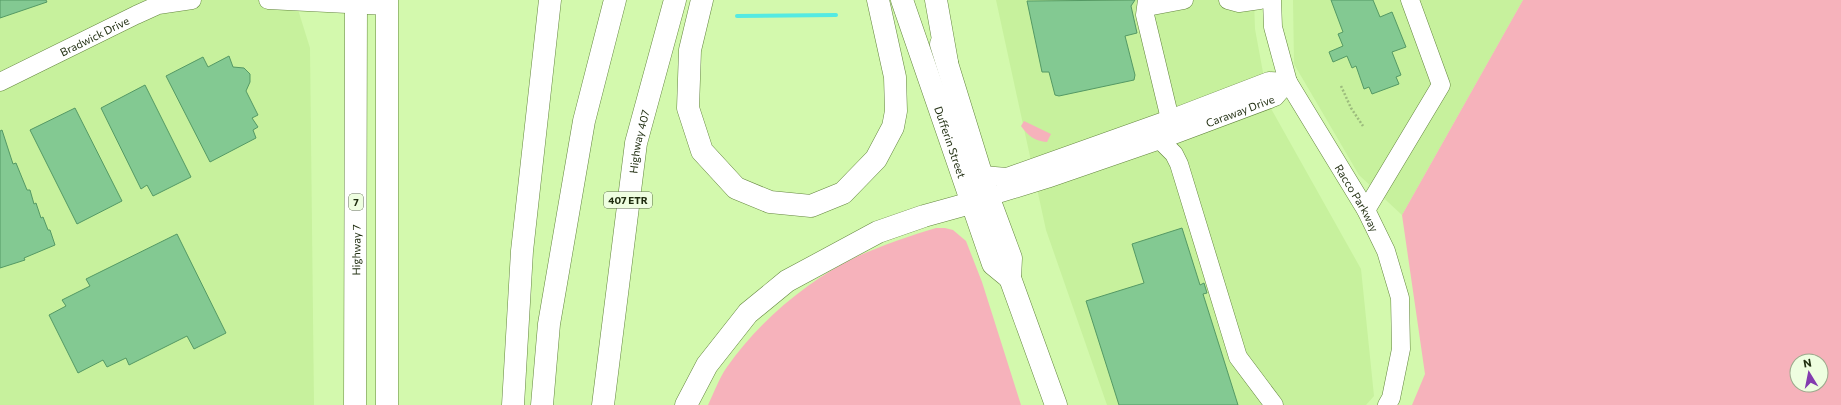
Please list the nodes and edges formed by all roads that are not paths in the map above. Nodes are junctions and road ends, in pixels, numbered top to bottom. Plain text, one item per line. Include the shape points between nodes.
1 (192, 0) edge
2 (268, 0) edge
3 (550, 0) edge
4 (615, 0) edge
5 (675, 0) edge
6 (702, 0) edge
7 (878, 0) edge
8 (902, 0) edge
9 (926, 0) edge
10 (936, 0) edge
11 (1184, 0) edge
12 (1228, 0) edge
13 (1260, 0) edge
14 (1272, 0) edge
15 (1410, 0) edge
16 (356, 3) edge
17 (387, 3) edge
18 (1147, 4) edge
19 (947, 62) junction
20 (0, 82) edge
21 (1288, 82) junction
22 (1170, 119) junction
23 (1160, 140) junction
24 (982, 175) junction
25 (979, 200) junction
26 (1366, 210) junction
27 (355, 405) edge
28 (387, 405) edge
29 (513, 405) edge
30 (542, 405) edge
31 (603, 405) edge
32 (686, 405) edge
33 (1056, 405) edge
34 (1274, 405) edge
35 (1387, 405) edge

1 - 20 street, Bradwick Drive via 158,5
2 - 16 street
3 - 29 main road via 522,251
4 - 30 main road via 584,121 549,324
5 - 31 main road, Highway 407 / 407 ETR via 636,143
6 - 7 main road via 690,50 688,108 702,151 736,188 770,202 811,206 843,193 876,159 893,127 896,111 895,77
8 - 25 main road, Dufferin Street
9 - 19 main road, Dufferin Street
10 - 19 main road
11 - 18 street
12 - 13 street via 1239,3
14 - 21 street, Racco Parkway via 1273,27
15 - 26 street via 1441,85
16 - 17 street
16 - 27 main road, Highway 7 / 7
17 - 28 main road
18 - 22 street via 1145,15
19 - 24 main road, Dufferin Street
21 - 22 street, Caraway Drive via 1269,81
21 - 23 street, Caraway Drive via 1276,97
21 - 26 street, Racco Parkway
22 - 24 street, Caraway Drive via 1007,177
23 - 25 street, Caraway Drive
23 - 34 street via 1174,154 1179,164 1238,357
24 - 25 main road, Dufferin Street
25 - 32 main road via 878,232 787,281 748,313 707,365
25 - 33 main road, Dufferin Street via 993,264 1010,278
26 - 35 street, Racco Parkway via 1386,251 1400,298 1401,349 1391,398

